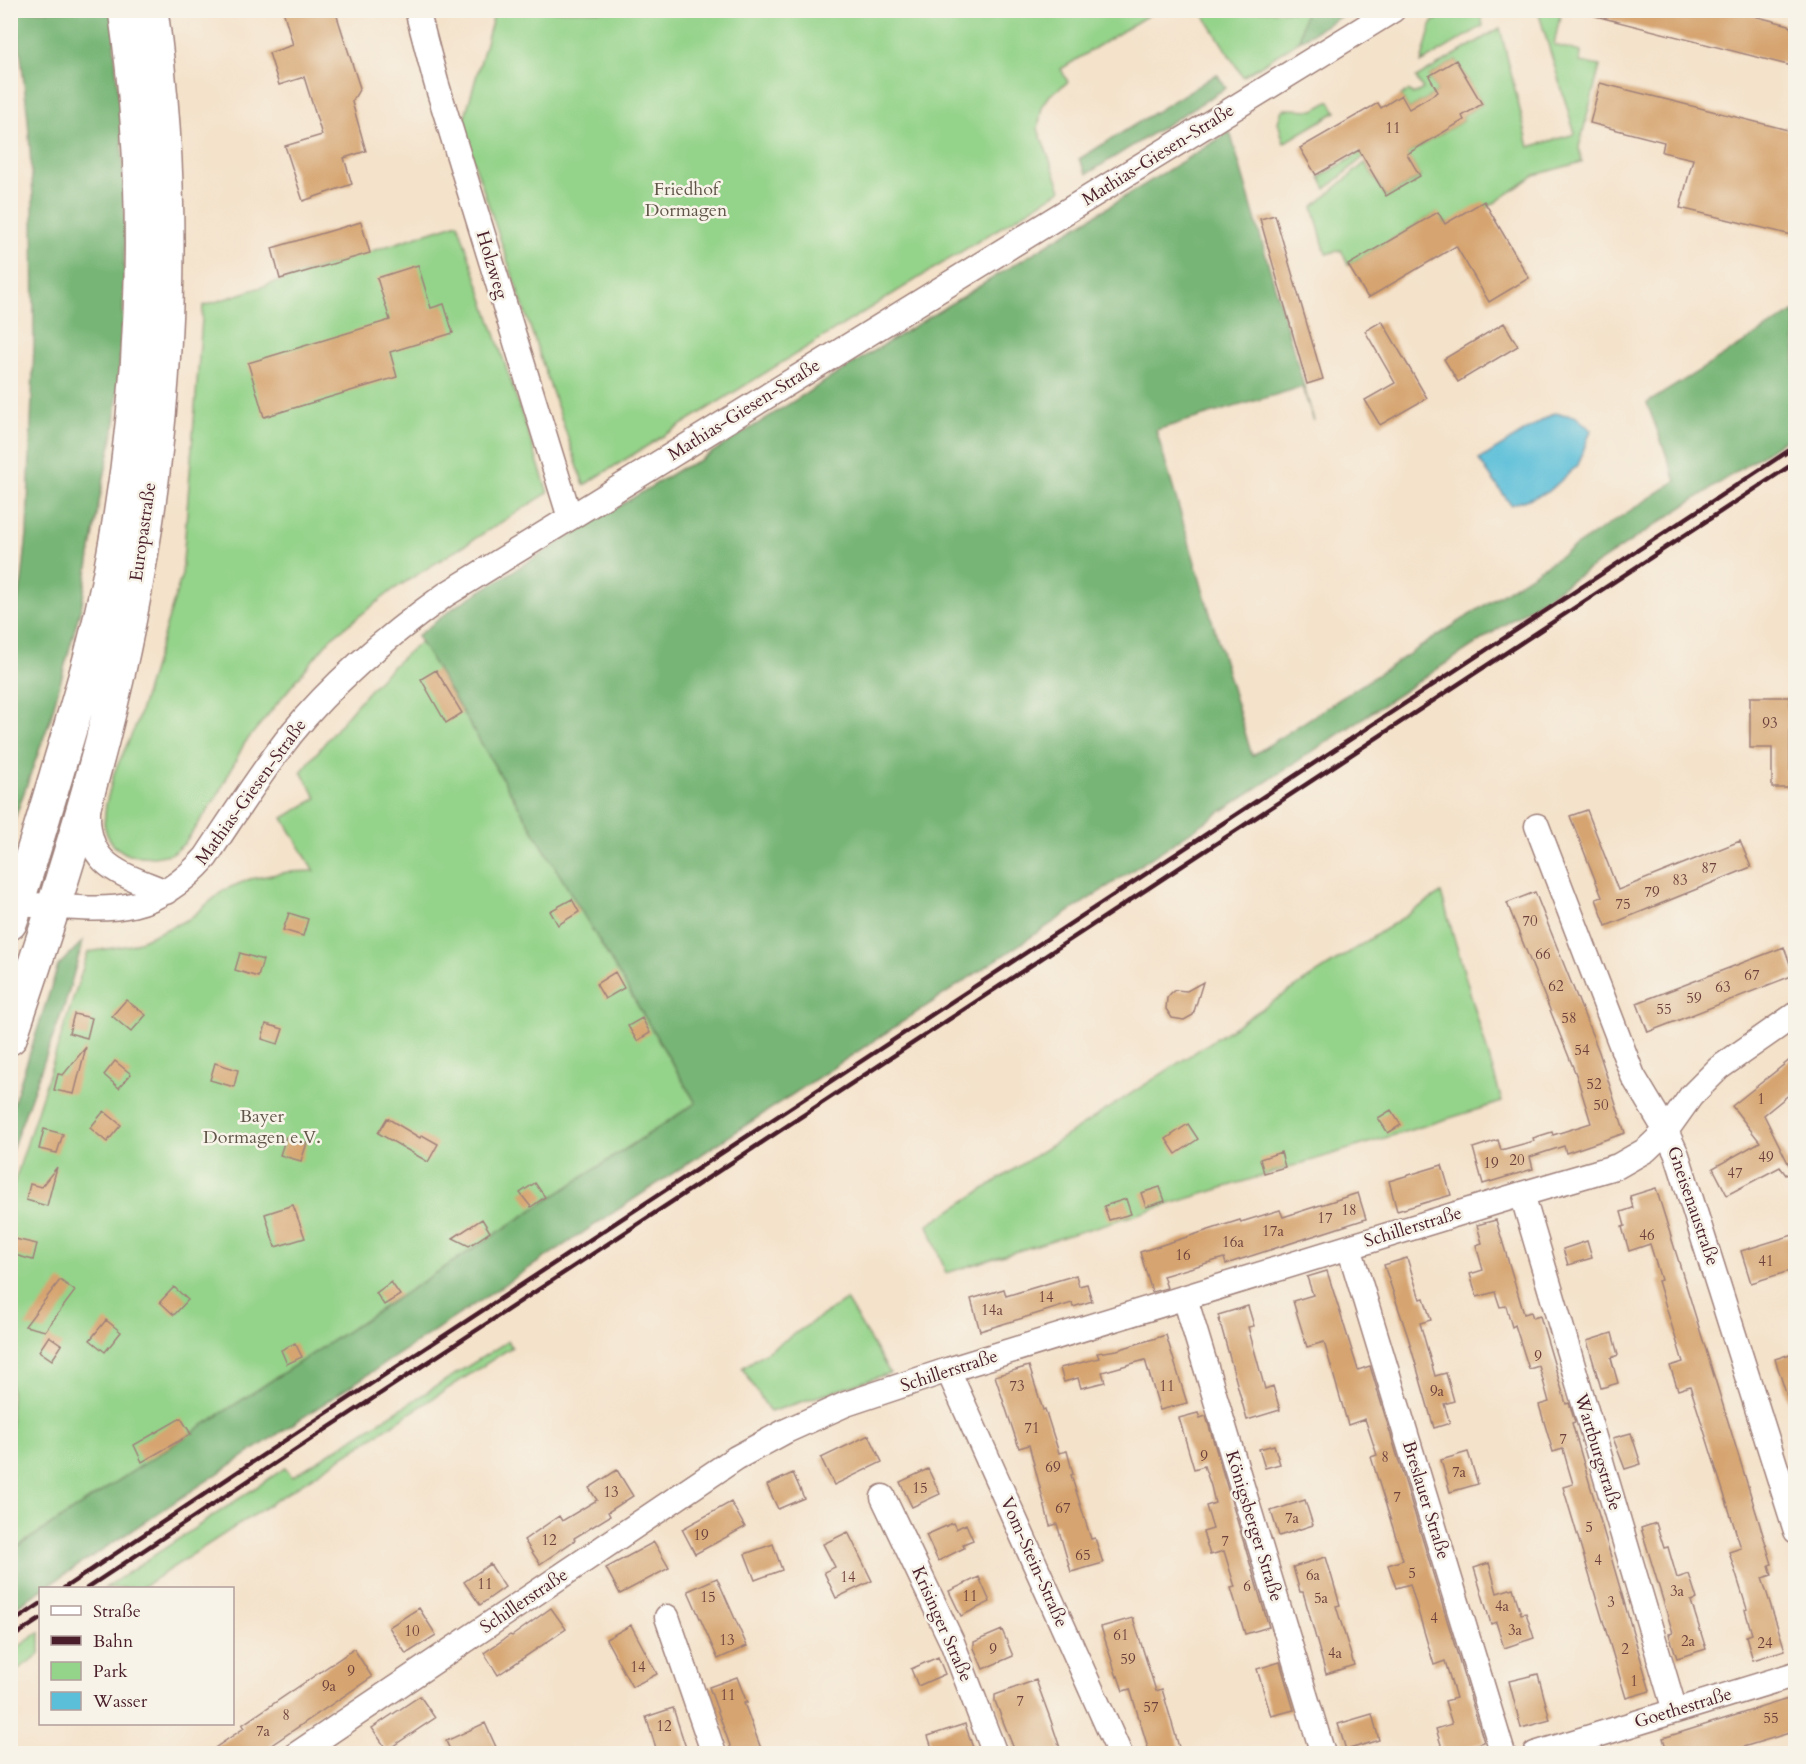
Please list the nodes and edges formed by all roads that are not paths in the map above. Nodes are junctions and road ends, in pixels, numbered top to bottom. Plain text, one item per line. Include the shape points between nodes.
1 (125, 10) edge
2 (151, 10) edge
3 (417, 10) edge
4 (1393, 10) edge
5 (570, 518) junction
6 (88, 790) junction
7 (1537, 826) dead end
8 (166, 892) junction
9 (54, 906) junction
10 (13, 910) edge
11 (1796, 1014) edge
12 (10, 1038) edge
13 (1666, 1131) junction
14 (1522, 1194) junction
15 (1349, 1247) junction
16 (1185, 1298) junction
17 (948, 1370) junction
18 (883, 1497) dead end
19 (1796, 1531) edge
20 (667, 1617) dead end
21 (1796, 1674) edge
22 (1675, 1711) junction
23 (297, 1754) edge
24 (714, 1754) edge
25 (995, 1754) edge
26 (1120, 1754) edge
27 (1323, 1754) edge
28 (1503, 1754) edge
29 (1536, 1754) edge

1 - 10 main road, Europastraße via 138,136 141,232 130,436 102,610 76,709
2 - 6 main road, Europastraße via 164,145 164,348 135,590
3 - 5 street, Holzweg
4 - 5 street, Mathias-Giesen-Straße
5 - 8 street, Mathias-Giesen-Straße via 445,595 363,659 293,732 206,857
6 - 8 street via 87,826 92,846 101,858 116,871
6 - 9 main road, Europastraße
7 - 13 street, Gneisenaustraße via 1633,1076
8 - 9 street, Mathias-Giesen-Straße via 122,908
9 - 10 street, Mathias-Giesen-Straße
9 - 12 main road, Europastraße
11 - 13 street, Schillerstraße via 1719,1068 1691,1096
13 - 14 street, Schillerstraße via 1646,1150 1618,1166
13 - 19 street, Gneisenaustraße via 1709,1251
14 - 15 street, Schillerstraße
14 - 22 street, Wartburgstraße
15 - 16 street, Schillerstraße
15 - 28 street, Breslauer Straße
16 - 17 street, Schillerstraße
16 - 27 street, Königsberger Straße
17 - 23 street, Schillerstraße via 846,1404 736,1458
17 - 26 street, Vom-Stein-Straße
18 - 25 street, Krisinger Straße via 952,1642
20 - 24 street
21 - 22 street, Goethestraße
22 - 29 street, Goethestraße

